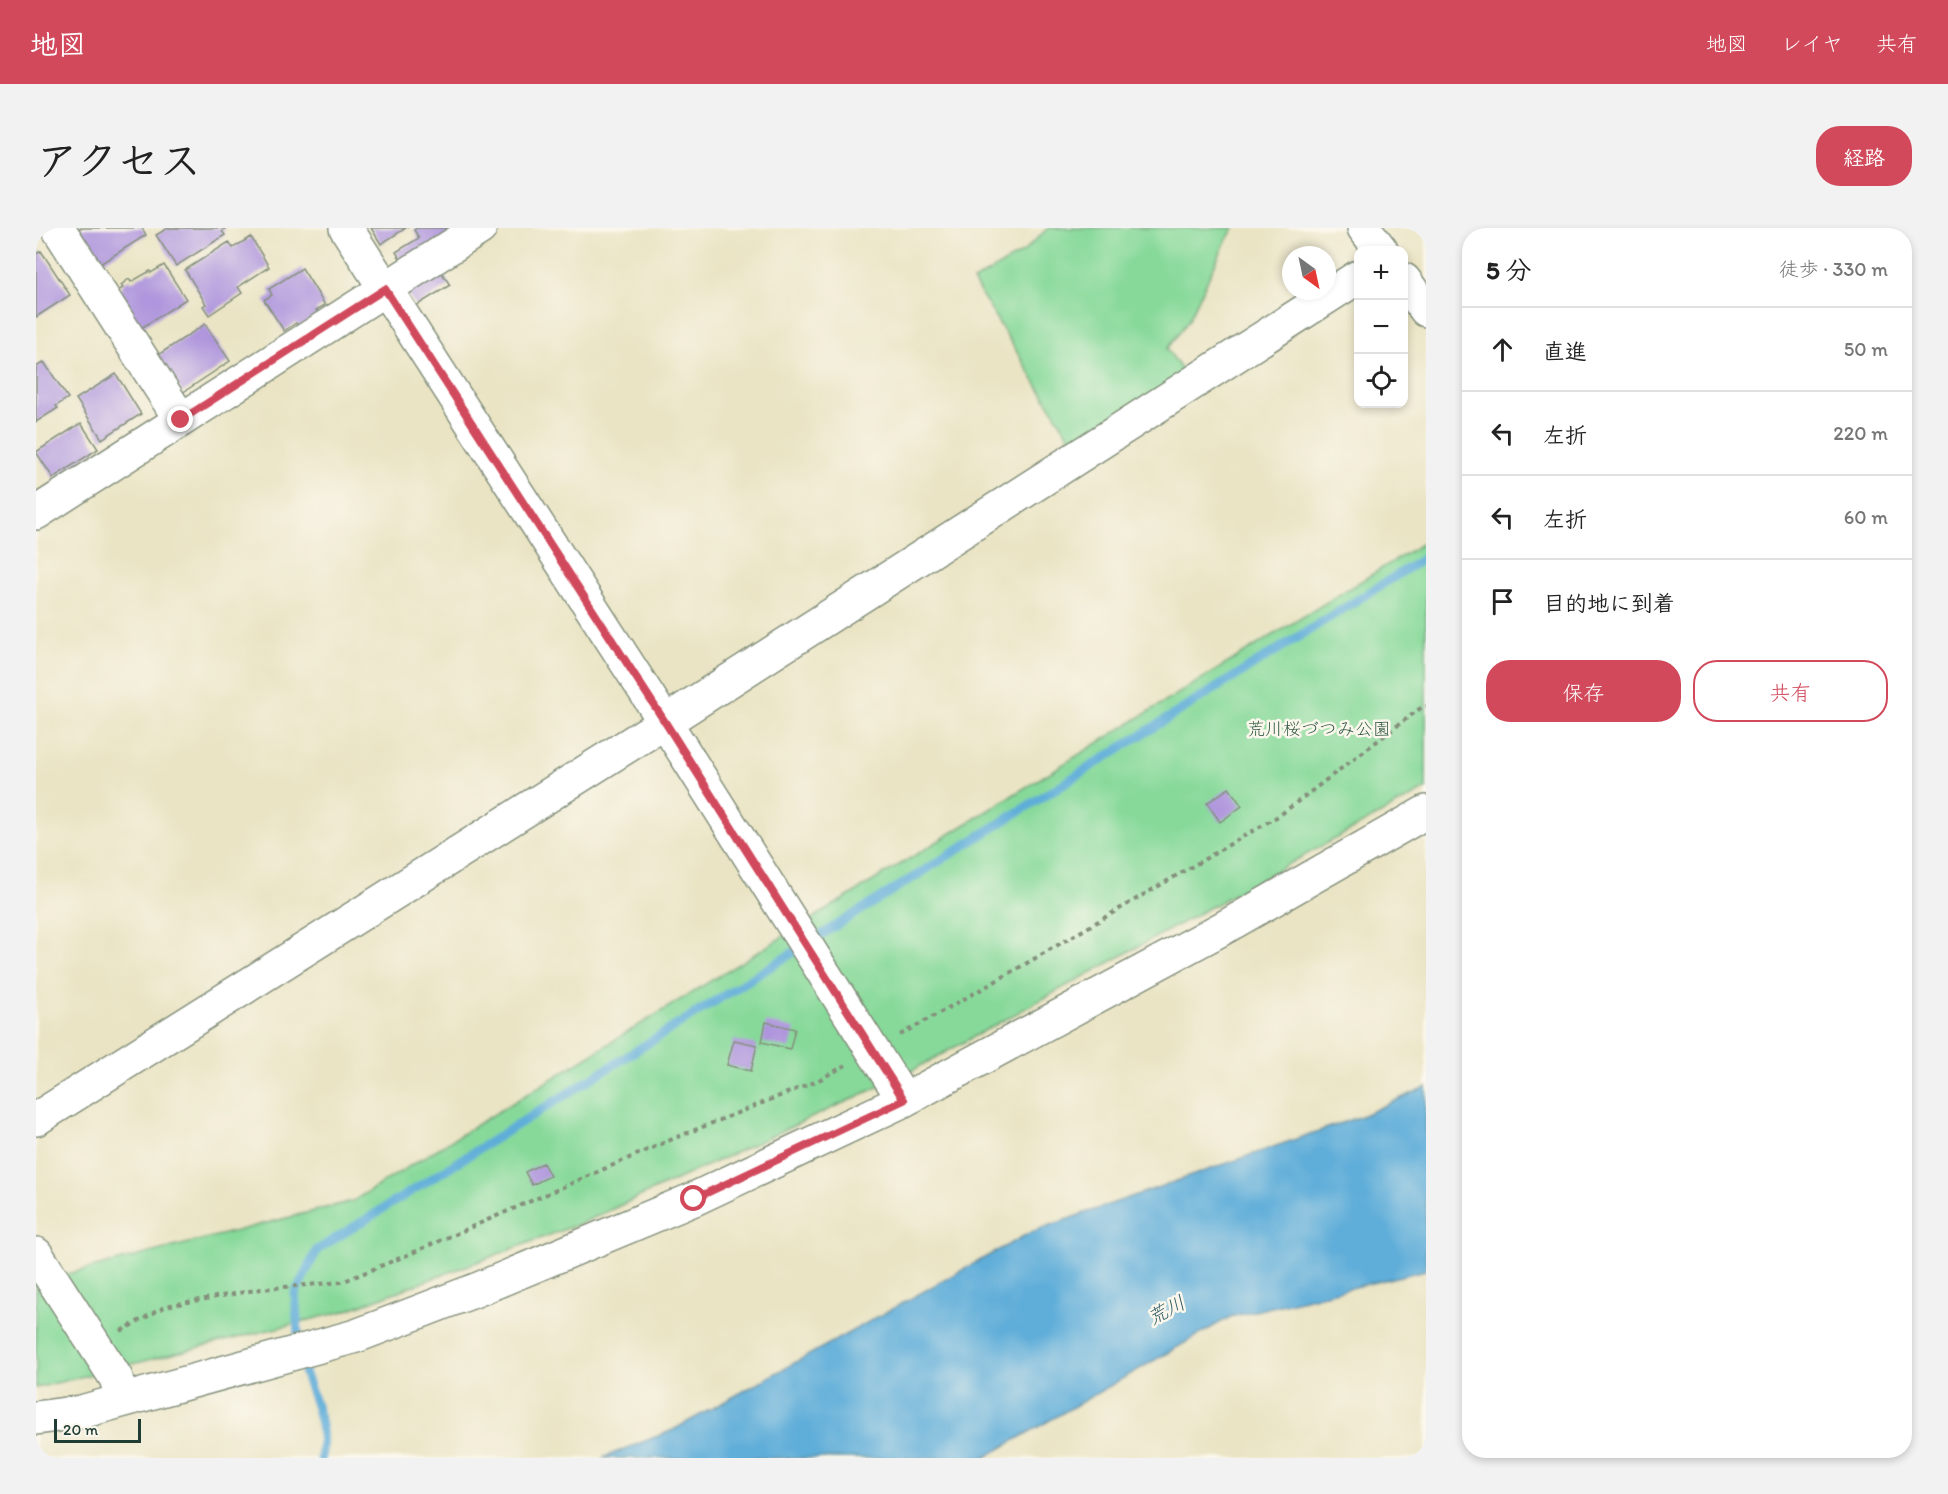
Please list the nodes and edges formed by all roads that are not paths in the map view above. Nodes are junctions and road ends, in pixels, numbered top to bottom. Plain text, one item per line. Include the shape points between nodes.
1 (58, 228) edge
2 (346, 228) edge
3 (480, 228) edge
4 (1364, 228) edge
5 (1379, 246) edge
6 (1354, 280) edge
7 (1408, 285) edge
8 (385, 289) junction
9 (1426, 310) edge
10 (181, 420) junction
11 (39, 504) edge
12 (665, 722) junction
13 (1426, 812) edge
14 (904, 1100) junction
15 (36, 1119) edge
16 (36, 1254) edge
17 (122, 1400) junction
18 (36, 1418) edge

1 - 10 street
2 - 8 street
3 - 8 street
4 - 5 street
6 - 12 street
7 - 9 street
8 - 10 street
8 - 12 street
10 - 11 street
12 - 14 street
12 - 15 street
13 - 14 street via 1225,927
14 - 17 street via 694,1199 367,1332
16 - 17 street via 116,1378
17 - 18 street via 81,1412

